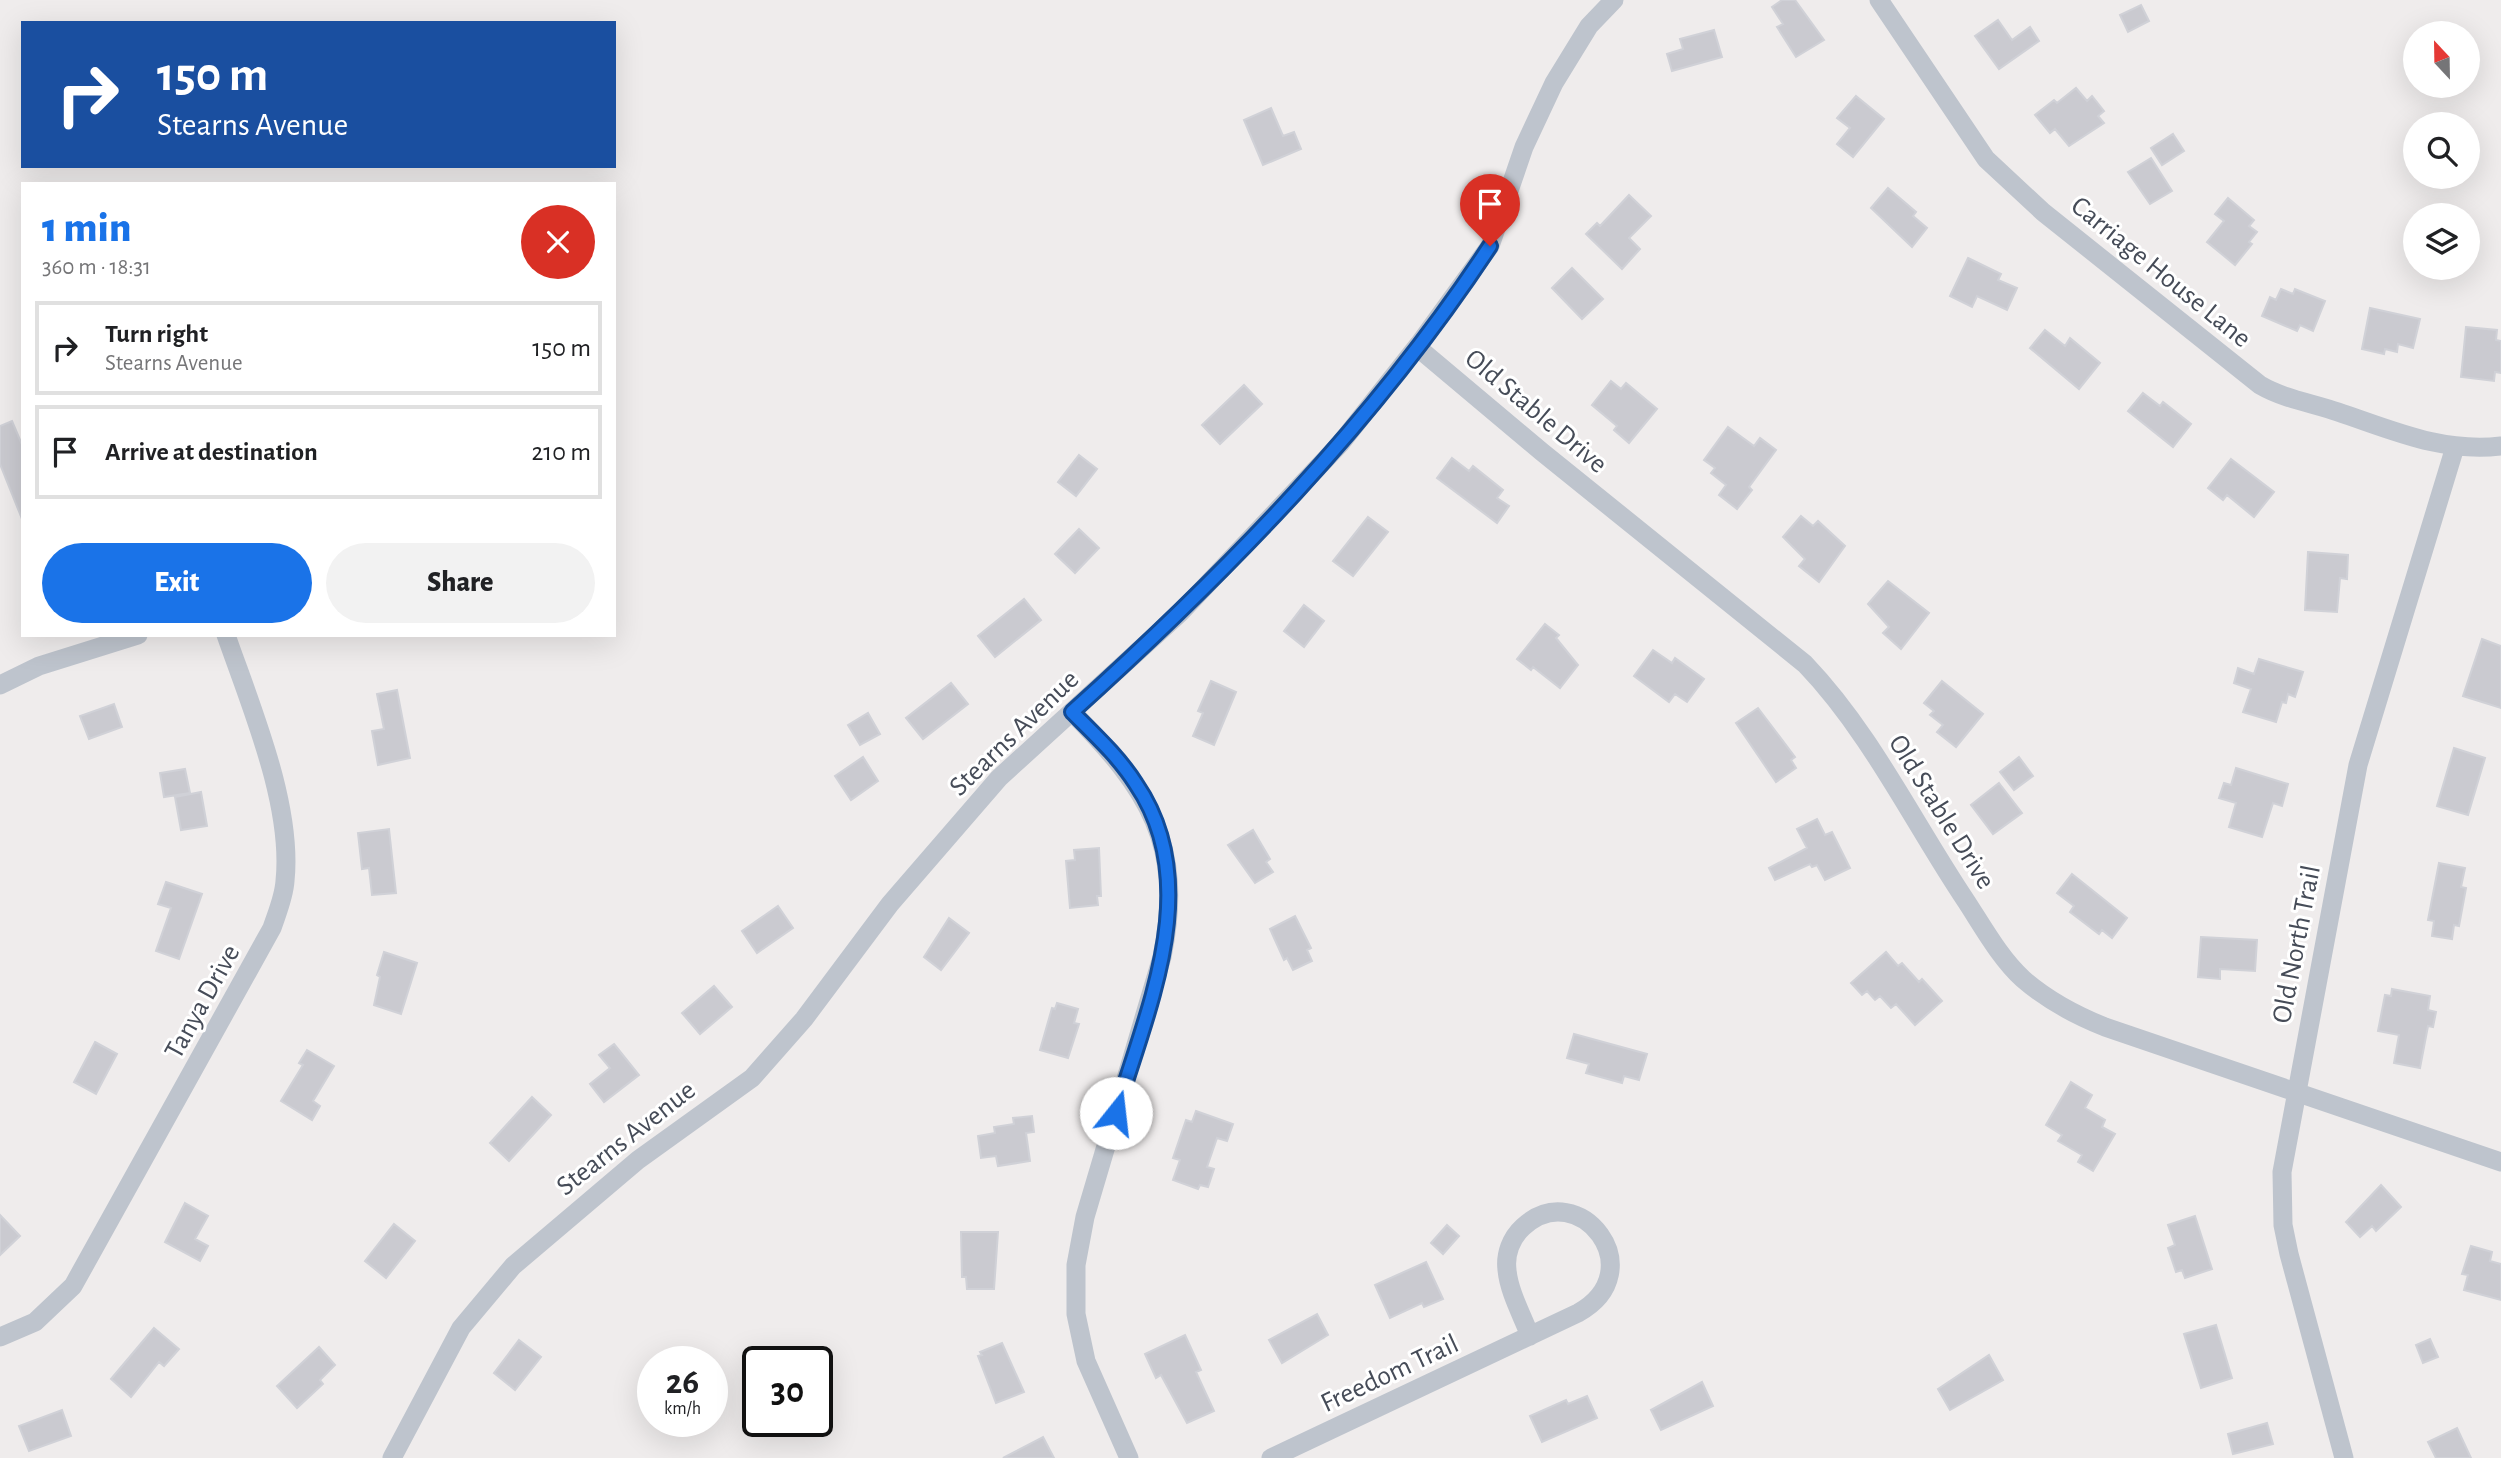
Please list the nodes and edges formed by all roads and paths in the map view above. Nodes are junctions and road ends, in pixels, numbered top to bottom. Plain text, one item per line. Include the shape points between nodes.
1 (1614, 0) edge
2 (1879, 0) edge
3 (1418, 347) junction
4 (2501, 446) edge
5 (2455, 447) junction
6 (132, 637) edge
7 (227, 637) edge
8 (0, 685) edge
9 (1072, 712) junction
10 (2296, 1092) junction
11 (2501, 1162) edge
12 (1530, 1336) junction
13 (0, 1337) edge
14 (391, 1458) edge
15 (1129, 1458) edge
16 (1271, 1458) edge
17 (2344, 1458) edge

1 - 3 street, Stearns Avenue via 1589,26 1553,83 1524,146 1490,246
2 - 5 street, Carriage House Lane via 1986,159 2043,212 2210,348 2271,391 2416,439
3 - 9 street, Stearns Avenue via 1340,444 1270,519 1180,613
3 - 10 street, Old Stable Drive via 1805,664 1836,696 1928,845 2020,976 2078,1016
4 - 5 street, Carriage House Lane
5 - 10 street, Old North Trail via 2358,765
6 - 8 street via 38,666
7 - 13 street, Tanya Drive via 281,802 285,884 272,928 73,1286 35,1322
9 - 14 street, Stearns Avenue via 999,778 890,904 804,1019 752,1077 638,1160 513,1265 461,1328
9 - 15 street via 1137,784 1154,815 1167,870 1168,928 1162,957 1085,1217 1076,1265 1076,1314 1083,1349
10 - 11 street, Old Stable Drive
10 - 17 street, Old North Trail via 2283,1172 2283,1225
12 - 12 street, Freedom Trail via 1588,1307 1608,1281 1611,1259 1604,1238 1579,1216 1558,1212 1536,1217 1519,1231 1508,1249 1509,1281
12 - 16 street, Freedom Trail

